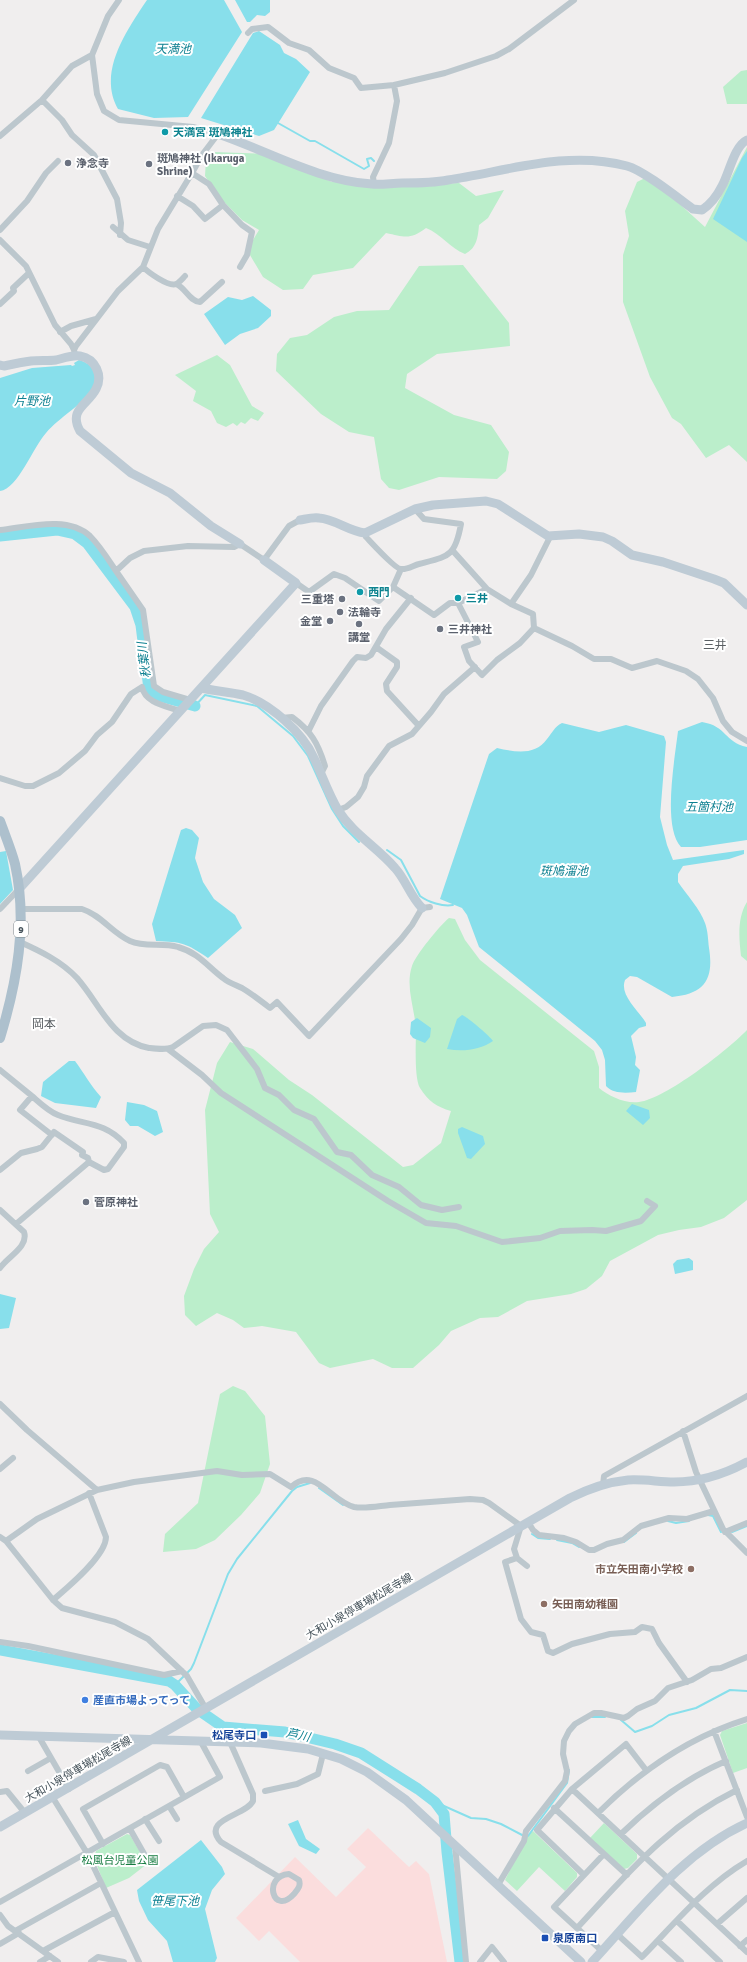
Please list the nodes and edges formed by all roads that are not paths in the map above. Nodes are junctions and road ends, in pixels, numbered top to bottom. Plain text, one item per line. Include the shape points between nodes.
1 (119, 0) edge
2 (574, 0) edge
3 (248, 33) dead end
4 (92, 55) junction
5 (394, 85) junction
6 (42, 100) junction
7 (218, 134) junction
8 (0, 136) edge
9 (747, 140) edge
10 (58, 160) dead end
11 (192, 173) junction
12 (374, 184) junction
13 (177, 196) junction
14 (223, 205) junction
15 (113, 227) dead end
16 (0, 230) edge
17 (120, 235) junction
18 (0, 240) edge
19 (150, 246) junction
20 (143, 266) junction
21 (240, 267) dead end
22 (29, 273) junction
23 (185, 276) dead end
24 (222, 282) dead end
25 (176, 284) junction
26 (0, 304) edge
27 (96, 319) junction
28 (60, 332) junction
29 (74, 353) junction
30 (0, 365) edge
31 (415, 509) junction
32 (300, 520) joint
33 (0, 530) edge
34 (365, 533) junction
35 (550, 537) junction
36 (240, 544) junction
37 (453, 551) junction
38 (264, 560) junction
39 (401, 569) junction
40 (116, 571) junction
41 (296, 583) junction
42 (393, 587) junction
43 (487, 589) junction
44 (411, 598) junction
45 (458, 603) junction
46 (511, 604) junction
47 (747, 605) edge
48 (534, 628) junction
49 (376, 647) junction
50 (475, 667) junction
51 (201, 688) junction
52 (189, 700) junction
53 (181, 710) junction
54 (281, 718) junction
55 (419, 726) junction
56 (309, 730) junction
57 (747, 741) edge
58 (321, 774) junction
59 (0, 778) edge
60 (338, 810) junction
61 (0, 821) edge
62 (19, 889) junction
63 (426, 907) joint
64 (0, 909) edge
65 (21, 909) junction
66 (20, 942) junction
67 (0, 1038) edge
68 (168, 1049) junction
69 (0, 1070) edge
70 (32, 1096) junction
71 (52, 1134) junction
72 (89, 1162) junction
73 (0, 1170) edge
74 (647, 1201) dead end
75 (459, 1207) dead end
76 (0, 1210) edge
77 (16, 1224) junction
78 (0, 1267) edge
79 (747, 1396) edge
80 (0, 1404) edge
81 (683, 1431) junction
82 (13, 1458) dead end
83 (747, 1462) edge
84 (0, 1469) edge
85 (699, 1480) junction
86 (603, 1485) junction
87 (97, 1490) junction
88 (89, 1493) junction
89 (714, 1511) junction
90 (747, 1523) edge
91 (525, 1524) junction
92 (725, 1532) junction
93 (0, 1538) edge
94 (6, 1541) junction
95 (747, 1554) edge
96 (517, 1558) junction
97 (528, 1566) dead end
98 (53, 1600) junction
99 (0, 1642) edge
100 (747, 1657) edge
101 (182, 1671) junction
102 (687, 1682) junction
103 (206, 1709) junction
104 (747, 1719) edge
105 (714, 1731) junction
106 (0, 1736) edge
107 (39, 1737) junction
108 (152, 1740) junction
109 (201, 1742) junction
110 (230, 1742) junction
111 (323, 1754) junction
112 (51, 1758) junction
113 (726, 1761) junction
114 (646, 1770) junction
115 (28, 1771) dead end
116 (69, 1789) junction
117 (572, 1789) junction
118 (737, 1790) junction
119 (265, 1791) dead end
120 (0, 1792) edge
121 (184, 1797) junction
122 (53, 1798) junction
123 (169, 1806) junction
124 (554, 1808) junction
125 (25, 1813) junction
126 (598, 1813) junction
127 (747, 1817) edge
128 (177, 1819) dead end
129 (145, 1820) junction
130 (747, 1823) edge
131 (0, 1827) edge
132 (130, 1829) junction
133 (621, 1834) junction
134 (159, 1841) dead end
135 (453, 1843) junction
136 (103, 1844) junction
137 (87, 1853) junction
138 (604, 1854) junction
139 (645, 1857) junction
140 (148, 1859) dead end
141 (747, 1862) edge
142 (627, 1875) junction
143 (584, 1876) junction
144 (280, 1877) junction
145 (669, 1879) junction
146 (101, 1883) junction
147 (498, 1886) junction
148 (747, 1898) edge
149 (0, 1902) edge
150 (694, 1903) junction
151 (115, 1912) junction
152 (0, 1915) edge
153 (677, 1921) junction
154 (717, 1924) junction
155 (577, 1928) junction
156 (17, 1932) junction
157 (618, 1935) junction
158 (747, 1940) edge
159 (658, 1941) junction
160 (0, 1944) edge
161 (740, 1946) junction
162 (43, 1951) junction
163 (602, 1951) junction
164 (747, 1952) edge
165 (50, 1956) junction
166 (645, 1960) edge
167 (40, 1962) edge
168 (58, 1962) edge
169 (91, 1962) edge
170 (124, 1962) edge
171 (139, 1962) edge
172 (466, 1962) edge
173 (480, 1962) edge
174 (504, 1962) edge
175 (580, 1962) edge
176 (592, 1962) edge
177 (681, 1962) edge
178 (720, 1962) edge

1 - 4 street via 108,16
2 - 5 street via 496,56 445,73
3 - 5 street via 252,29 268,27 289,43 308,50 329,68 354,78 361,88
4 - 6 street via 72,66
4 - 7 street via 97,94 104,111 111,116 119,120 192,127
5 - 12 street via 398,101 389,143 373,177
6 - 8 street
6 - 17 street via 62,120 72,135 94,155 116,199 121,223
7 - 11 street
7 - 12 street via 325,176 354,183
9 - 12 street via 739,146 723,186 710,204 702,210 693,209 629,166 598,161 540,162 447,181
10 - 16 street
11 - 13 street
11 - 14 street via 209,184
13 - 14 street via 193,206 205,220
13 - 19 street
14 - 21 street via 252,232 247,255
15 - 17 street
17 - 19 street
18 - 22 street via 22,260
19 - 20 street
20 - 25 street via 151,274 170,284
20 - 27 street via 122,286
22 - 26 street
22 - 28 street
23 - 25 street
24 - 25 street via 200,302 193,300 182,286
27 - 28 street
27 - 29 street
28 - 29 street via 71,344
29 - 30 street via 54,360
29 - 36 street via 89,360 97,368 99,375 96,389 76,416 80,431 131,473 170,493
31 - 34 street
31 - 35 street via 486,501 498,504
31 - 37 street via 424,519 461,524
32 - 34 street via 318,517
32 - 38 street via 289,526
33 - 40 street via 53,525 80,530 91,537
34 - 39 street via 394,566
35 - 46 street
35 - 47 street via 579,534 603,537 632,555 663,562 724,582
36 - 38 street
36 - 40 street via 229,548 188,546 144,551 130,558
37 - 39 street via 434,561
37 - 43 street
38 - 41 street
39 - 42 street
40 - 52 street via 143,610 154,686 162,692
41 - 42 street via 309,592 334,574 345,578 379,600
41 - 51 street
42 - 44 street
43 - 45 street
43 - 46 street
44 - 45 street via 434,615 450,603
44 - 49 street via 386,629
45 - 50 street via 478,642 464,647 469,661
46 - 48 street via 533,614
48 - 50 street via 482,675
48 - 57 street via 594,659 611,659 632,668 657,661 686,671 698,679 713,698 722,721 732,732
49 - 55 street via 397,662 397,667 386,684 387,691
49 - 56 street via 366,658 356,657 321,706
50 - 55 street via 444,694
51 - 52 street
51 - 54 street via 243,695
52 - 53 street
53 - 59 street via 152,701 142,691 142,687 130,694 112,722 97,735 85,751 59,773 33,786
53 - 62 street
54 - 56 street via 292,717
54 - 58 street via 306,742
55 - 60 street via 412,734 389,746 367,776 358,797
56 - 58 street via 325,766
58 - 60 street
60 - 63 street via 361,837 395,868 410,894
61 - 62 main road, 9 via 12,853
62 - 64 street
62 - 65 main road, 9
63 - 65 street via 401,939 309,1036 277,1002 270,1008 223,978 205,961 187,950 167,945 132,942 122,938 90,912 82,909
65 - 66 main road, 9
66 - 67 main road, 9 via 13,989
66 - 68 street via 64,966 128,1041 144,1047
68 - 74 street via 222,1092 388,1201 426,1223 456,1226 502,1242 540,1238 560,1232 606,1231 641,1221 655,1206
68 - 75 street via 203,1026 222,1027 240,1045 257,1069 265,1088 279,1095 294,1110 314,1119 337,1152 351,1155 372,1175 399,1187 421,1205 442,1210
69 - 70 street
70 - 71 street via 20,1110
70 - 72 street via 56,1114 103,1126 124,1143 124,1147 108,1169 104,1170
71 - 72 street via 54,1132 70,1142 83,1152
71 - 73 street via 42,1147 21,1153
72 - 77 street
76 - 77 street
77 - 78 street via 24,1232 25,1240
79 - 81 street
80 - 87 street
81 - 85 street
81 - 86 street via 604,1476
82 - 84 street
83 - 85 street, 大和小泉停車場松尾寺線
85 - 86 street, 大和小泉停車場松尾寺線 via 628,1480
85 - 89 street
86 - 91 street, 大和小泉停車場松尾寺線 via 570,1498
87 - 88 street
87 - 91 street via 159,1477 211,1471 242,1475 270,1474 291,1487 303,1479 310,1480 341,1502 360,1508 483,1500
88 - 94 street via 37,1519
88 - 98 street via 106,1537 106,1544 86,1571
89 - 91 street via 687,1519 669,1518 641,1526 623,1540 594,1550 564,1538 539,1535
89 - 92 street
90 - 92 street
91 - 96 street via 514,1549
91 - 103 street, 大和小泉停車場松尾寺線
92 - 95 street
93 - 94 street
94 - 98 street
96 - 97 street
96 - 102 street via 505,1562 521,1619 531,1632 542,1635 548,1651 553,1653 572,1644 610,1634 635,1632 642,1627 652,1629
98 - 101 street via 62,1608 115,1622 148,1639
99 - 101 street via 164,1675
100 - 102 street via 721,1668 711,1669
101 - 103 street
102 - 147 street via 668,1688 655,1701 624,1718 594,1713 572,1727 563,1746 568,1771 565,1781 526,1831 524,1841
103 - 108 street, 大和小泉停車場松尾寺線
104 - 105 street
105 - 113 street
105 - 114 street
106 - 107 street
107 - 108 street
107 - 112 street
108 - 109 street
108 - 116 street, 大和小泉停車場松尾寺線
109 - 110 street
109 - 121 street via 220,1776
110 - 111 street via 281,1745
110 - 144 street via 253,1794 253,1801 247,1809 218,1825 215,1831 217,1838
111 - 119 street via 318,1774 297,1784
111 - 135 street via 351,1764 382,1782
112 - 115 street
112 - 116 street
113 - 118 street
113 - 133 street via 701,1772 668,1794 646,1810
114 - 117 street via 626,1744
114 - 126 street
116 - 122 street, 大和小泉停車場松尾寺線
117 - 124 street
117 - 126 street
118 - 127 street
118 - 139 street via 687,1819
120 - 125 street via 7,1791
121 - 123 street
121 - 136 street via 167,1767 160,1765 83,1808
122 - 125 street, 大和小泉停車場松尾寺線
122 - 137 street
123 - 128 street
123 - 129 street
124 - 138 street
124 - 143 street via 537,1830
125 - 131 street, 大和小泉停車場松尾寺線
126 - 133 street
129 - 132 street
129 - 134 street
130 - 145 street via 720,1837
132 - 136 street
132 - 140 street
133 - 139 street
135 - 147 street
135 - 172 street
136 - 137 street
137 - 146 street
137 - 149 street
138 - 142 street
138 - 143 street
139 - 142 street
139 - 145 street
141 - 150 street via 721,1879
142 - 155 street
143 - 155 street via 554,1907
144 - 144 street via 272,1889 274,1896 282,1902 292,1896 300,1884 295,1876
145 - 150 street
145 - 157 street
146 - 151 street
146 - 156 street
147 - 175 street
148 - 154 street
150 - 153 street
150 - 154 street
151 - 162 street
151 - 171 street
152 - 156 street via 3,1921
153 - 159 street
153 - 178 street
154 - 161 street
155 - 163 street
156 - 160 street
156 - 162 street
157 - 163 street
157 - 166 street
158 - 161 street
159 - 166 street
159 - 177 street
161 - 164 street
162 - 165 street
163 - 176 street
165 - 167 street
165 - 168 street
169 - 170 street via 98,1957
173 - 174 street via 492,1947

